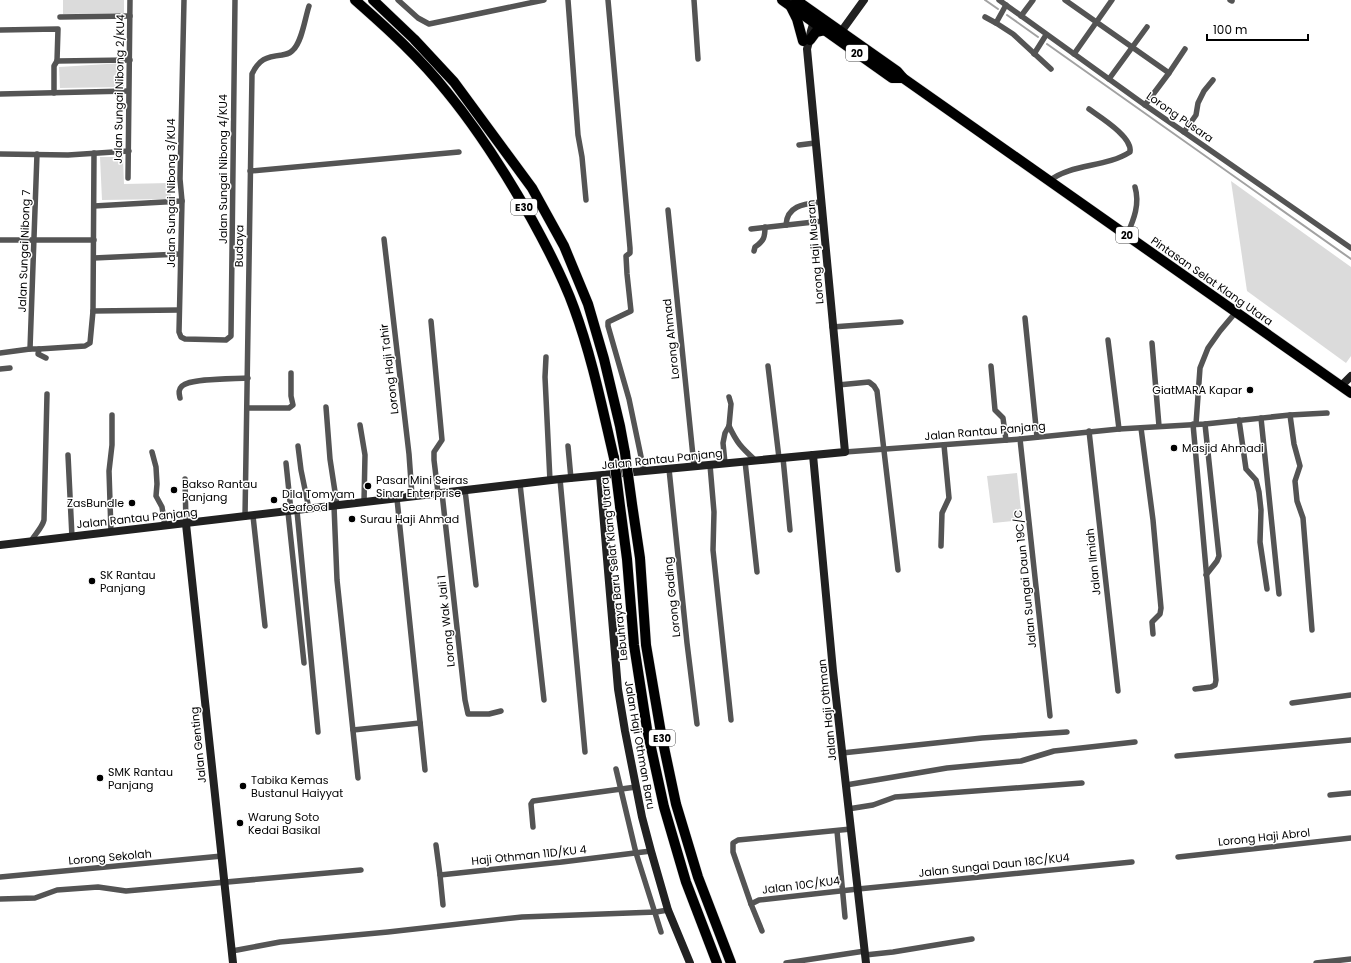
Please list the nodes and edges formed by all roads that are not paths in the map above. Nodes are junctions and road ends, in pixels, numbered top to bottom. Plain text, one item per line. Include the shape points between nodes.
1 (130, 0) edge
2 (184, 0) edge
3 (235, 0) edge
4 (355, 0) edge
5 (373, 0) edge
6 (398, 0) edge
7 (544, 0) edge
8 (568, 0) edge
9 (608, 0) edge
10 (694, 0) edge
11 (782, 0) edge
12 (864, 0) edge
13 (1000, 0) edge
14 (1033, 0) edge
15 (1112, 0) edge
16 (1068, 1) edge
17 (404, 2) edge
18 (793, 3) edge
19 (1006, 5) junction
20 (309, 6) dead end
21 (130, 16) junction
22 (1022, 16) junction
23 (60, 17) dead end
24 (813, 17) junction
25 (985, 17) dead end
26 (1097, 22) junction
27 (996, 23) junction
28 (1147, 27) dead end
29 (0, 30) edge
30 (825, 30) junction
31 (839, 35) junction
32 (1046, 35) junction
33 (807, 43) junction
34 (1133, 48) junction
35 (1185, 49) dead end
36 (1034, 54) junction
37 (1074, 54) junction
38 (698, 59) dead end
39 (130, 60) junction
40 (57, 61) junction
41 (1051, 69) dead end
42 (1169, 73) junction
43 (1109, 79) junction
44 (1213, 80) dead end
45 (128, 91) junction
46 (54, 93) junction
47 (0, 94) edge
48 (1145, 105) junction
49 (1090, 109) dead end
50 (1184, 132) junction
51 (815, 143) junction
52 (799, 145) dead end
53 (129, 152) junction
54 (459, 152) dead end
55 (94, 153) junction
56 (0, 154) edge
57 (37, 154) junction
58 (250, 171) junction
59 (128, 178) dead end
60 (1049, 181) junction
61 (1135, 187) dead end
62 (586, 200) dead end
63 (182, 201) junction
64 (821, 202) junction
65 (94, 206) junction
66 (668, 210) dead end
67 (823, 221) junction
68 (786, 225) junction
69 (765, 227) junction
70 (751, 229) dead end
71 (1127, 235) junction
72 (384, 239) dead end
73 (0, 240) edge
74 (35, 240) junction
75 (94, 240) junction
76 (1351, 248) edge
77 (754, 251) dead end
78 (180, 254) junction
79 (94, 258) junction
80 (179, 310) junction
81 (93, 311) junction
82 (1236, 312) junction
83 (1025, 318) dead end
84 (431, 321) dead end
85 (901, 322) dead end
86 (832, 327) junction
87 (229, 338) joint
88 (1108, 340) dead end
89 (1152, 343) dead end
90 (30, 349) junction
91 (39, 349) junction
92 (0, 353) edge
93 (546, 357) dead end
94 (46, 358) dead end
95 (768, 366) dead end
96 (991, 366) dead end
97 (10, 368) dead end
98 (0, 369) edge
99 (291, 373) dead end
100 (1351, 376) edge
101 (248, 378) junction
102 (838, 385) junction
103 (1341, 386) junction
104 (1351, 393) edge
105 (47, 394) dead end
106 (729, 397) dead end
107 (180, 398) dead end
108 (326, 407) dead end
109 (247, 408) junction
110 (1327, 413) dead end
111 (112, 415) dead end
112 (1290, 415) junction
113 (1261, 418) junction
114 (1239, 420) junction
115 (1194, 424) junction
116 (1205, 424) junction
117 (360, 425) dead end
118 (729, 426) junction
119 (1159, 426) junction
120 (1119, 428) junction
121 (1141, 428) junction
122 (1089, 431) junction
123 (1037, 437) junction
124 (1020, 439) junction
125 (1006, 440) junction
126 (944, 445) junction
127 (298, 446) dead end
128 (568, 446) dead end
129 (884, 450) junction
130 (152, 452) dead end
131 (845, 452) junction
132 (68, 455) dead end
133 (813, 455) junction
134 (781, 458) junction
135 (755, 460) junction
136 (744, 462) junction
137 (286, 463) dead end
138 (725, 463) junction
139 (710, 465) junction
140 (694, 466) junction
141 (669, 468) junction
142 (644, 472) junction
143 (600, 476) junction
144 (185, 479) dead end
145 (560, 479) junction
146 (571, 479) junction
147 (550, 480) junction
148 (520, 484) junction
149 (465, 490) junction
150 (440, 493) junction
151 (412, 496) junction
152 (397, 499) junction
153 (364, 502) junction
154 (336, 506) junction
155 (309, 509) junction
156 (292, 511) junction
157 (249, 516) junction
158 (186, 524) junction
159 (164, 526) junction
160 (790, 530) dead end
161 (111, 532) junction
162 (72, 537) junction
163 (31, 541) junction
164 (0, 545) edge
165 (941, 546) dead end
166 (898, 570) dead end
167 (757, 572) dead end
168 (1206, 575) junction
169 (476, 585) dead end
170 (1267, 589) dead end
171 (1279, 594) dead end
172 (265, 626) dead end
173 (1312, 630) dead end
174 (1153, 634) dead end
175 (304, 663) dead end
176 (1195, 689) dead end
177 (1118, 690) dead end
178 (1351, 695) edge
179 (544, 700) dead end
180 (1292, 703) dead end
181 (501, 710) dead end
182 (1050, 716) dead end
183 (731, 720) dead end
184 (420, 723) junction
185 (697, 724) dead end
186 (353, 730) junction
187 (318, 732) dead end
188 (1067, 732) dead end
189 (1351, 740) edge
190 (1135, 742) dead end
191 (585, 752) dead end
192 (842, 753) junction
193 (1177, 756) dead end
194 (616, 769) dead end
195 (425, 770) dead end
196 (358, 778) dead end
197 (1082, 783) dead end
198 (846, 785) junction
199 (636, 787) junction
200 (620, 790) junction
201 (1351, 793) edge
202 (1330, 795) dead end
203 (848, 810) junction
204 (533, 827) dead end
205 (851, 829) junction
206 (837, 830) junction
207 (1351, 838) edge
208 (436, 845) dead end
209 (650, 851) junction
210 (636, 853) junction
211 (222, 856) junction
212 (1178, 857) dead end
213 (1132, 862) dead end
214 (361, 870) dead end
215 (440, 875) junction
216 (0, 877) edge
217 (224, 883) junction
218 (858, 888) junction
219 (843, 890) junction
220 (0, 899) edge
221 (751, 904) junction
222 (443, 905) dead end
223 (668, 910) junction
224 (656, 912) junction
225 (845, 917) dead end
226 (762, 931) dead end
227 (661, 932) dead end
228 (972, 939) dead end
229 (232, 952) junction
230 (865, 956) edge
231 (1351, 959) edge
232 (233, 963) edge
233 (690, 963) edge
234 (718, 963) edge
235 (731, 963) edge
236 (786, 963) edge
237 (1316, 963) edge

1 - 21 street, Jalan Sungai Nibong 2/KU4
2 - 63 street, Jalan Sungai Nibong 3/KU4 via 180,180
3 - 87 street, Jalan Sungai Nibong 4/KU4 via 233,235
4 - 234 highway, Lebuhraya Baru Selat Klang Utara / E30, bridge via 408,49 447,91 480,135 548,250 574,307 592,364 614,458 627,559 634,645 647,729 664,807 686,882
5 - 235 highway, E30, bridge via 454,82 532,188 564,246 588,304 604,359 625,453 640,558 646,645 674,796 698,877
6 - 17 street
7 - 17 street via 429,24 418,18
8 - 62 street via 578,135
9 - 142 street via 630,248 626,256 631,311 610,320 608,326 629,399
10 - 38 street
11 - 18 highway, Pintasan Selat Klang Utara / 20
12 - 31 street
13 - 19 street, Lorong Pusara
14 - 22 street
15 - 26 street
16 - 26 street
18 - 24 highway, Pintasan Selat Klang Utara / 20
18 - 33 highway
19 - 22 street, Lorong Pusara
19 - 27 street
20 - 58 street, Budaya via 295,49 290,53 268,57 257,64 252,74
21 - 23 street
21 - 39 street, Jalan Sungai Nibong 2/KU4
22 - 32 street, Lorong Pusara
24 - 30 highway, Pintasan Selat Klang Utara / 20
24 - 31 highway, Pintasan Selat Klang Utara / 20
24 - 33 street, Lorong Haji Musran via 803,29
25 - 27 street
26 - 34 street
26 - 37 street
27 - 36 street via 1013,34
28 - 34 street
29 - 40 street via 58,29
30 - 31 highway, Pintasan Selat Klang Utara / 20
30 - 33 highway via 816,32
31 - 60 highway, Pintasan Selat Klang Utara / 20 via 897,71 903,78
32 - 36 street
32 - 37 street, Lorong Pusara
33 - 51 street, Lorong Haji Musran
34 - 42 street
34 - 43 street
35 - 42 street
36 - 41 street
37 - 43 street, Lorong Pusara
39 - 40 street
39 - 45 street, Jalan Sungai Nibong 2/KU4
40 - 46 street via 54,66
42 - 48 street
43 - 48 street, Lorong Pusara
44 - 50 street via 1204,91 1196,115
45 - 46 street
45 - 53 street, Jalan Sungai Nibong 2/KU4
46 - 47 street
48 - 50 street, Lorong Pusara
49 - 60 street via 1124,137 1130,144 1130,152 1115,160 1061,174
50 - 76 street, Lorong Pusara
51 - 52 street
51 - 64 street, Lorong Haji Musran
53 - 55 street
53 - 59 street, Jalan Sungai Nibong 2/KU4
54 - 58 street
55 - 57 street
55 - 65 street
56 - 57 street
57 - 74 street, Jalan Sungai Nibong 7
58 - 101 street, Budaya
60 - 71 highway, Pintasan Selat Klang Utara / 20
61 - 71 street via 1136,212
63 - 65 street
63 - 78 street, Jalan Sungai Nibong 3/KU4
64 - 67 street, Lorong Haji Musran
64 - 68 street via 801,205 791,211
65 - 75 street
66 - 140 street, Lorong Ahmad
67 - 68 street
67 - 86 street, Lorong Haji Musran
68 - 69 street
69 - 70 street
69 - 77 street via 765,238
71 - 82 highway, Pintasan Selat Klang Utara / 20
72 - 151 street, Lorong Haji Tahir
73 - 74 street
74 - 75 street
74 - 90 street, Jalan Sungai Nibong 7
75 - 79 street
78 - 79 street
78 - 80 street, Jalan Sungai Nibong 3/KU4
79 - 81 street
80 - 81 street
80 - 87 street, Jalan Sungai Nibong 3/KU4 via 181,337 226,340
81 - 91 street via 90,343 85,346
82 - 103 highway, Pintasan Selat Klang Utara / 20
82 - 115 street via 1208,348 1200,368
83 - 123 street
84 - 150 street via 442,440 434,452
85 - 86 street
86 - 102 street, Lorong Haji Musran
88 - 120 street
89 - 119 street
90 - 91 street
90 - 92 street
91 - 94 street via 38,354
93 - 147 street
95 - 134 street
96 - 125 street via 995,410 1003,418
97 - 98 street
99 - 109 street via 293,404 288,408
100 - 103 street
101 - 107 street via 194,381 182,387 179,391
101 - 109 street, Budaya
102 - 129 street via 869,382 874,386 877,391
102 - 131 street, Lorong Haji Musran
103 - 104 highway, Pintasan Selat Klang Utara / 20
105 - 163 street via 44,520
106 - 118 street
108 - 154 street
109 - 157 street, Budaya
110 - 112 street, Jalan Rantau Panjang
111 - 161 street via 109,471
112 - 113 street, Jalan Rantau Panjang
112 - 173 street via 1300,466 1296,480 1297,502 1303,518
113 - 114 street, Jalan Rantau Panjang
113 - 171 street
114 - 116 street, Jalan Rantau Panjang
114 - 170 street via 1246,469 1256,480 1260,492 1260,542
115 - 116 street, Jalan Rantau Panjang
115 - 119 street, Jalan Rantau Panjang
115 - 168 street
116 - 168 street via 1219,556
117 - 153 street via 365,455
118 - 135 street via 736,441
118 - 138 street via 723,443
119 - 121 street, Jalan Rantau Panjang
120 - 121 street, Jalan Rantau Panjang
120 - 122 street, Jalan Rantau Panjang
121 - 174 street via 1161,608 1160,614 1152,622
122 - 123 street, Jalan Rantau Panjang
122 - 177 street, Jalan Ilmiah
123 - 124 street, Jalan Rantau Panjang
124 - 125 street, Jalan Rantau Panjang
124 - 182 street, Jalan Sungai Daun 19C/C
125 - 126 street, Jalan Rantau Panjang
126 - 129 street, Jalan Rantau Panjang
126 - 165 street via 949,498 942,513
127 - 155 street
128 - 146 street
129 - 131 street, Jalan Rantau Panjang
129 - 166 street
130 - 159 street via 156,466 156,496 162,507
131 - 133 street, Jalan Rantau Panjang
132 - 162 street
133 - 134 street, Jalan Rantau Panjang
133 - 192 street, Jalan Haji Othman
134 - 135 street, Jalan Rantau Panjang
134 - 160 street
135 - 136 street, Jalan Rantau Panjang
136 - 138 street, Jalan Rantau Panjang
136 - 167 street
137 - 156 street
138 - 139 street, Jalan Rantau Panjang
139 - 140 street, Jalan Rantau Panjang
139 - 183 street via 714,512 713,550
140 - 141 street, Jalan Rantau Panjang
141 - 142 street, Jalan Rantau Panjang
141 - 185 street, Lorong Gading
142 - 143 street, Jalan Rantau Panjang
143 - 146 street, Jalan Rantau Panjang
143 - 199 street, Jalan Haji Othman Baru via 618,689
144 - 158 street
145 - 146 street, Jalan Rantau Panjang
145 - 147 street, Jalan Rantau Panjang
145 - 191 street
147 - 148 street, Jalan Rantau Panjang
148 - 149 street, Jalan Rantau Panjang
148 - 179 street
149 - 150 street, Jalan Rantau Panjang
149 - 169 street
150 - 151 street, Jalan Rantau Panjang
150 - 181 street, Lorong Wak Jali 1 via 468,714 490,714
151 - 152 street, Jalan Rantau Panjang
152 - 153 street, Jalan Rantau Panjang
152 - 184 street
153 - 154 street, Jalan Rantau Panjang
154 - 155 street, Jalan Rantau Panjang
154 - 186 street via 337,580
155 - 156 street, Jalan Rantau Panjang
156 - 157 street, Jalan Rantau Panjang
156 - 175 street
156 - 187 street
157 - 158 street, Jalan Rantau Panjang
157 - 172 street, Budaya
158 - 159 street, Jalan Rantau Panjang
158 - 211 street, Jalan Genting
159 - 161 street, Jalan Rantau Panjang
161 - 162 street, Jalan Rantau Panjang
162 - 163 street, Jalan Rantau Panjang
163 - 164 street, Jalan Rantau Panjang
168 - 176 street via 1216,680 1211,687
178 - 180 street
184 - 186 street
184 - 195 street
186 - 196 street
188 - 192 street
189 - 193 street
190 - 198 street via 1054,751 1021,761 947,768
192 - 198 street, Jalan Haji Othman
194 - 200 street
197 - 203 street via 895,796 872,805
198 - 203 street, Jalan Haji Othman
199 - 200 street
199 - 209 street, Jalan Haji Othman Baru
200 - 204 street via 534,801 531,804
200 - 210 street
201 - 202 street
203 - 205 street, Jalan Haji Othman
205 - 206 street
205 - 218 street, Jalan Haji Othman
206 - 219 street
206 - 221 street via 738,840 733,843 733,852
207 - 212 street, Lorong Haji Abrol
208 - 215 street
209 - 210 street, Haji Othman 11D/KU 4
209 - 223 street, Jalan Haji Othman Baru
210 - 215 street, Haji Othman 11D/KU 4
210 - 224 street
211 - 216 street, Lorong Sekolah
211 - 217 street, Jalan Genting
213 - 218 street, Jalan Sungai Daun 18C/KU4
214 - 217 street
215 - 222 street
217 - 220 street via 126,891 98,887 57,890 35,898
217 - 229 street, Jalan Genting
218 - 219 street, Jalan 10C/KU4
218 - 230 street, Jalan Haji Othman
219 - 221 street, Jalan 10C/KU4 via 759,900
219 - 225 street
221 - 226 street, Jalan 10C/KU4
223 - 224 street
223 - 233 street, Jalan Haji Othman Baru
224 - 227 street
224 - 229 street via 522,917 280,942
228 - 230 street
229 - 232 street, Jalan Genting
230 - 236 street
231 - 237 street

